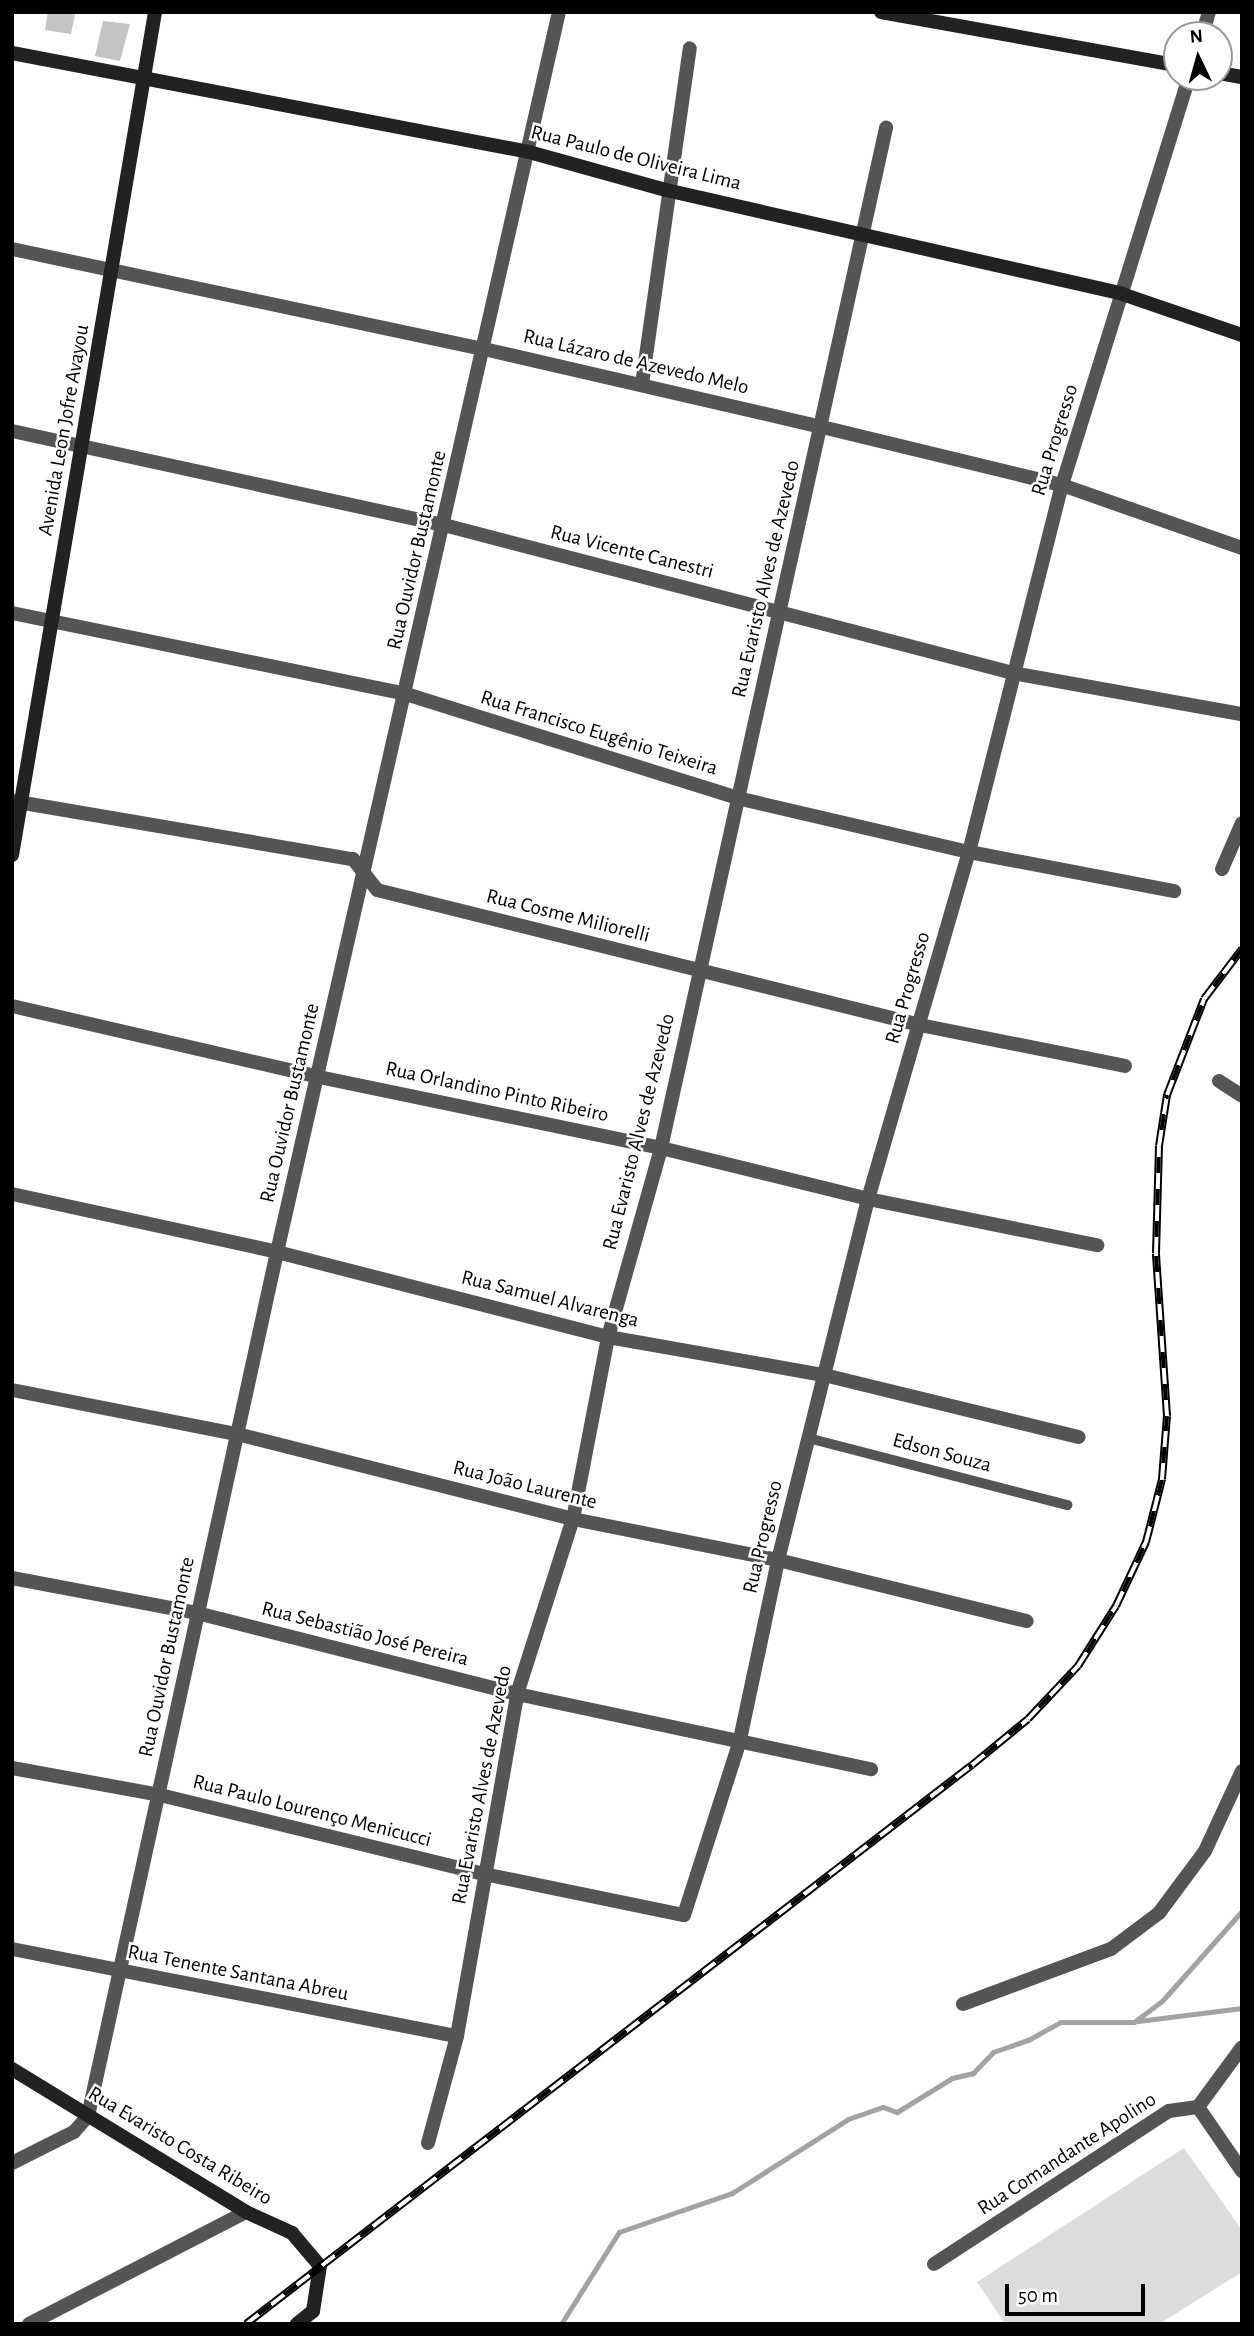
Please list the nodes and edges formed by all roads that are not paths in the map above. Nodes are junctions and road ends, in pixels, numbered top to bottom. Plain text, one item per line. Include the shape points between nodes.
1 (155, 12) edge
2 (559, 12) edge
3 (881, 12) edge
4 (911, 15) edge
5 (690, 48) dead end
6 (12, 53) edge
7 (1163, 62) edge
8 (144, 75) junction
9 (1185, 91) edge
10 (886, 128) dead end
11 (529, 152) junction
12 (666, 190) junction
13 (863, 232) junction
14 (12, 249) edge
15 (113, 267) junction
16 (1122, 294) junction
17 (1242, 335) edge
18 (484, 349) junction
19 (642, 384) junction
20 (822, 427) junction
21 (12, 430) edge
22 (83, 444) junction
23 (1062, 485) junction
24 (444, 526) junction
25 (1242, 548) edge
26 (780, 611) junction
27 (12, 613) edge
28 (53, 620) junction
29 (1013, 673) junction
30 (406, 694) junction
31 (1242, 713) edge
32 (737, 798) junction
33 (16, 801) edge
34 (1242, 823) edge
35 (969, 852) junction
36 (12, 855) edge
37 (1222, 869) dead end
38 (364, 873) junction
39 (1174, 891) dead end
40 (699, 970) junction
41 (12, 1006) edge
42 (920, 1025) junction
43 (1125, 1066) dead end
44 (319, 1077) junction
45 (1219, 1081) dead end
46 (1242, 1096) edge
47 (661, 1147) junction
48 (12, 1194) edge
49 (868, 1199) junction
50 (1097, 1245) dead end
51 (277, 1252) junction
52 (608, 1337) junction
53 (824, 1375) junction
54 (12, 1390) edge
55 (237, 1434) junction
56 (1079, 1437) dead end
57 (808, 1438) junction
58 (1067, 1506) dead end
59 (573, 1520) junction
60 (778, 1560) junction
61 (12, 1578) edge
62 (197, 1613) junction
63 (1027, 1621) dead end
64 (517, 1694) junction
65 (739, 1744) junction
66 (12, 1768) edge
67 (871, 1769) dead end
68 (1242, 1771) edge
69 (160, 1795) junction
70 (484, 1874) junction
71 (684, 1915) joint
72 (12, 1949) edge
73 (117, 1971) junction
74 (963, 2004) dead end
75 (457, 2036) junction
76 (1242, 2047) edge
77 (12, 2069) edge
78 (1198, 2107) junction
79 (88, 2116) junction
80 (428, 2143) dead end
81 (12, 2163) edge
82 (1242, 2171) edge
83 (246, 2212) junction
84 (934, 2264) dead end
85 (29, 2324) edge
86 (297, 2324) edge

1 - 8 street, Avenida Leon Jofre Avayou
2 - 11 street, Rua Ouvidor Bustamonte
3 - 4 street
4 - 7 street
5 - 12 street
6 - 8 street, Rua Paulo de Oliveira Lima
8 - 11 street, Rua Paulo de Oliveira Lima
8 - 15 street, Avenida Leon Jofre Avayou
9 - 16 street, Rua Progresso
10 - 13 street, Rua Evaristo Alves de Azevedo
11 - 12 street, Rua Paulo de Oliveira Lima
11 - 18 street, Rua Ouvidor Bustamonte
12 - 13 street, Rua Paulo de Oliveira Lima
12 - 19 street
13 - 16 street, Rua Paulo de Oliveira Lima
13 - 20 street, Rua Evaristo Alves de Azevedo
14 - 15 street, Rua Lázaro de Azevedo Melo
15 - 18 street, Rua Lázaro de Azevedo Melo
15 - 22 street, Avenida Leon Jofre Avayou
16 - 17 street, Rua Paulo de Oliveira Lima
16 - 23 street, Rua Progresso
18 - 19 street, Rua Lázaro de Azevedo Melo
18 - 24 street, Rua Ouvidor Bustamonte
19 - 20 street, Rua Lázaro de Azevedo Melo
20 - 23 street, Rua Lázaro de Azevedo Melo
20 - 26 street, Rua Evaristo Alves de Azevedo
21 - 22 street, Rua Vicente Canestri
22 - 24 street, Rua Vicente Canestri
22 - 28 street, Avenida Leon Jofre Avayou
23 - 25 street, Rua Lázaro de Azevedo Melo
23 - 29 street, Rua Progresso
24 - 26 street, Rua Vicente Canestri
24 - 30 street, Rua Ouvidor Bustamonte
26 - 29 street, Rua Vicente Canestri
26 - 32 street, Rua Evaristo Alves de Azevedo
27 - 28 street, Rua Francisco Eugênio Teixeira
28 - 30 street, Rua Francisco Eugênio Teixeira
28 - 33 street, Avenida Leon Jofre Avayou
29 - 31 street, Rua Vicente Canestri
29 - 35 street, Rua Progresso
30 - 32 street, Rua Francisco Eugênio Teixeira
30 - 38 street, Rua Ouvidor Bustamonte
32 - 35 street, Rua Francisco Eugênio Teixeira
32 - 40 street, Rua Evaristo Alves de Azevedo
33 - 36 street, Avenida Leon Jofre Avayou
33 - 38 street, Rua Cosme Miliorelli via 353,859
34 - 37 street
35 - 39 street, Rua Francisco Eugênio Teixeira
35 - 42 street, Rua Progresso
38 - 40 street, Rua Cosme Miliorelli via 377,890
38 - 44 street, Rua Ouvidor Bustamonte
40 - 42 street, Rua Cosme Miliorelli
40 - 47 street, Rua Evaristo Alves de Azevedo
41 - 44 street, Rua Orlandino Pinto Ribeiro
42 - 43 street, Rua Cosme Miliorelli
42 - 49 street, Rua Progresso
44 - 47 street, Rua Orlandino Pinto Ribeiro
44 - 51 street, Rua Ouvidor Bustamonte
45 - 46 street
47 - 49 street, Rua Orlandino Pinto Ribeiro
47 - 52 street, Rua Evaristo Alves de Azevedo
48 - 51 street, Rua Samuel Alvarenga
49 - 50 street, Rua Orlandino Pinto Ribeiro
49 - 53 street, Rua Progresso
51 - 52 street, Rua Samuel Alvarenga
51 - 55 street, Rua Ouvidor Bustamonte
52 - 53 street, Rua Samuel Alvarenga
52 - 59 street, Rua Evaristo Alves de Azevedo
53 - 56 street, Rua Samuel Alvarenga
53 - 57 street, Rua Progresso
54 - 55 street, Rua João Laurente
55 - 59 street, Rua João Laurente
55 - 62 street, Rua Ouvidor Bustamonte
57 - 58 lane, Edson Souza
57 - 60 street, Rua Progresso
59 - 60 street, Rua João Laurente
59 - 64 street, Rua Evaristo Alves de Azevedo
60 - 63 street, Rua João Laurente
60 - 65 street, Rua Progresso
61 - 62 street, Rua Sebastião José Pereira
62 - 64 street, Rua Sebastião José Pereira
62 - 69 street, Rua Ouvidor Bustamonte
64 - 65 street, Rua Sebastião José Pereira
64 - 70 street, Rua Evaristo Alves de Azevedo
65 - 67 street, Rua Sebastião José Pereira
65 - 71 street, Rua Progresso
66 - 69 street, Rua Paulo Lourenço Menicucci
68 - 74 street via 1205,1851 1159,1913 1111,1949
69 - 70 street, Rua Paulo Lourenço Menicucci
69 - 73 street, Rua Ouvidor Bustamonte
70 - 71 street, Rua Paulo Lourenço Menicucci
70 - 75 street, Rua Evaristo Alves de Azevedo
72 - 73 street, Rua Tenente Santana Abreu
73 - 75 street, Rua Tenente Santana Abreu
73 - 79 street, Rua Ouvidor Bustamonte
75 - 80 street, Rua Evaristo Alves de Azevedo
76 - 78 street
77 - 79 street, Rua Evaristo Costa Ribeiro
78 - 82 street
78 - 84 street, Rua Comandante Apolino via 1169,2111
79 - 81 street via 74,2132
79 - 83 street, Rua Evaristo Costa Ribeiro
83 - 85 street
83 - 86 street, Rua Evaristo Costa Ribeiro via 292,2233 320,2266 313,2311

